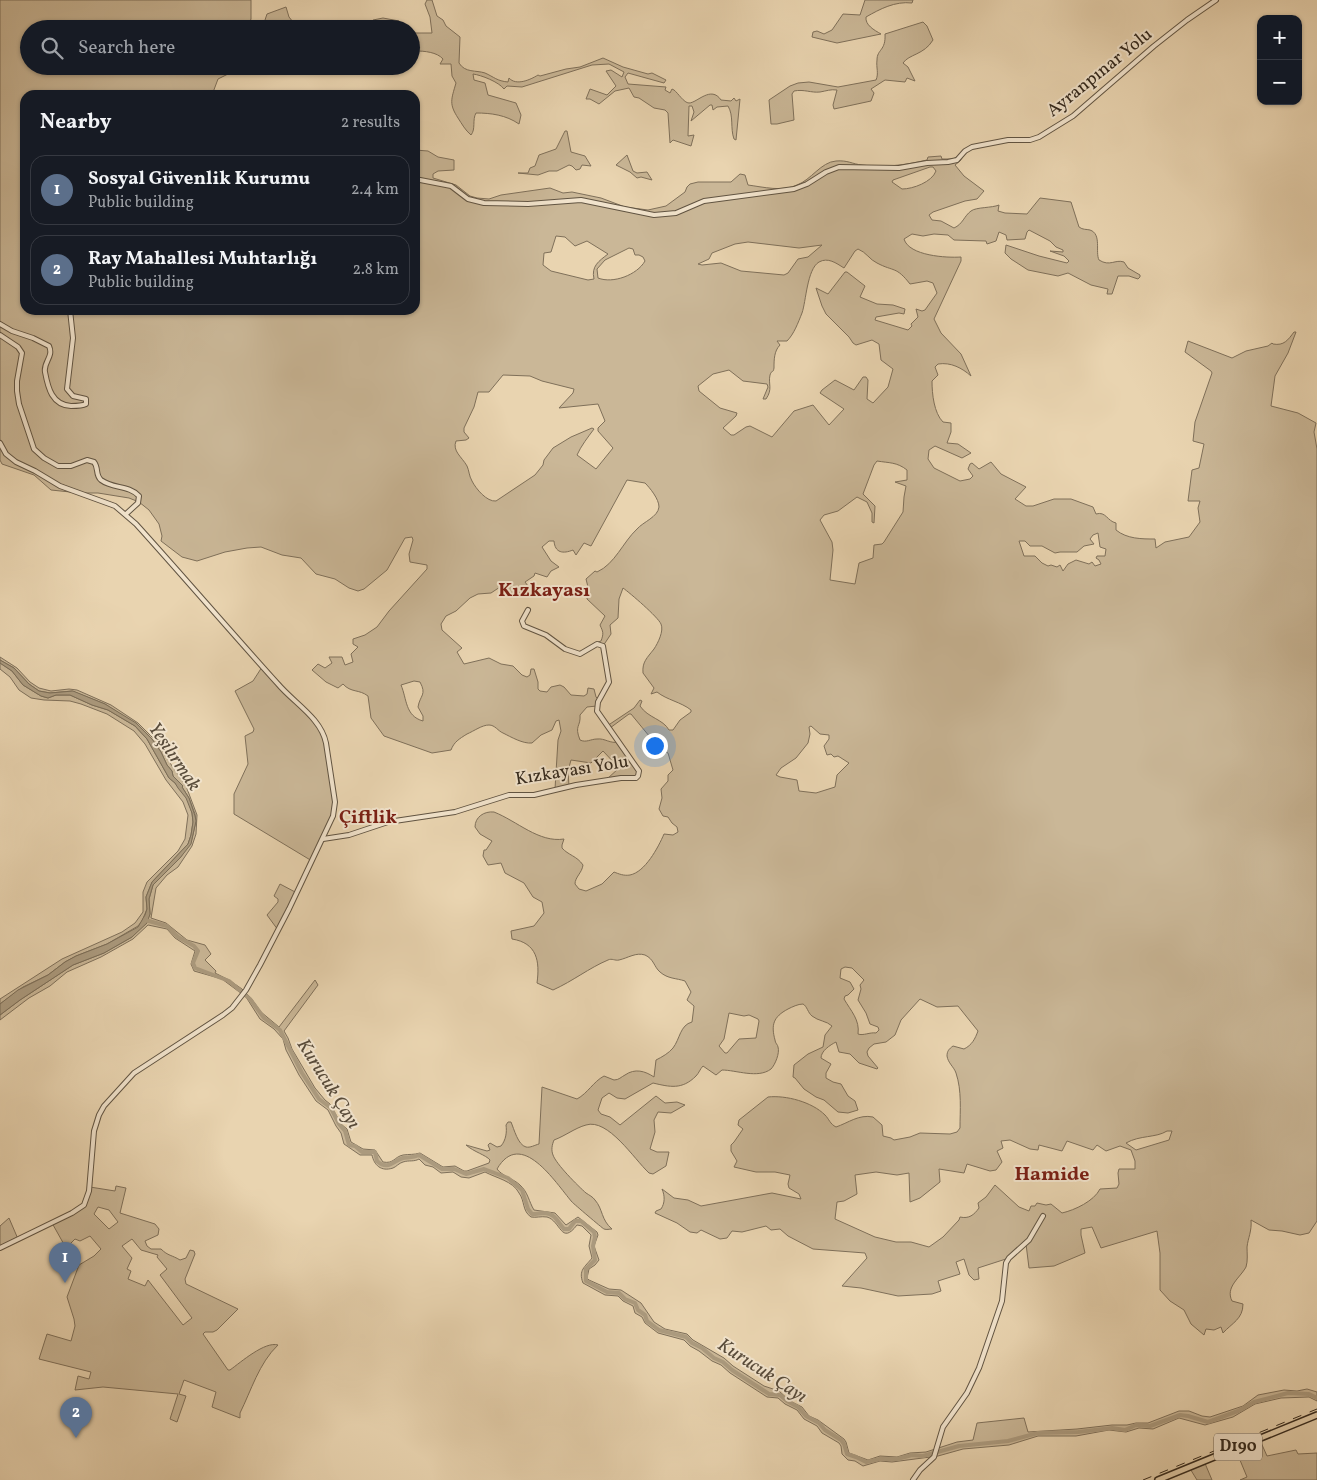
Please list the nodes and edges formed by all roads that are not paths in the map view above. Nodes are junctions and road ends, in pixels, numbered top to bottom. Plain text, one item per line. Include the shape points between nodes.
1 (1216, 0) edge
2 (420, 180) edge
3 (71, 315) edge
4 (0, 324) edge
5 (0, 335) edge
6 (0, 443) edge
7 (126, 514) junction
8 (528, 610) dead end
9 (323, 839) junction
10 (1044, 1216) dead end
11 (0, 1248) edge
12 (1317, 1415) edge
13 (913, 1480) edge
14 (1158, 1480) edge

1 - 2 street, Ayranpınar Yolu via 1176,28 1054,129 1032,140 1008,140 972,148 952,162 899,168 840,167 794,189 704,201 676,213 658,216 581,200 484,203 468,199 448,184
3 - 4 street via 73,338 67,389 73,396 86,399 82,406 63,404 52,396 45,370 51,353 48,345 12,332
5 - 7 street via 22,352 17,391 34,449 58,466 71,466 87,460 94,462 102,480 139,496 138,503
6 - 7 street via 12,460 54,484 112,504
7 - 9 street via 322,730 335,806
8 - 9 street, Kızkayası Yolu via 522,621 524,626 565,648 580,654 597,644 603,646 609,682 598,702 597,711 638,771 638,776 534,795 509,795 455,812 388,822 349,835
9 - 11 street via 241,997 223,1015 134,1073 104,1106 94,1130 89,1191 85,1203 79,1210
10 - 13 street via 1029,1240 1006,1263 1002,1301 978,1368 967,1393 943,1427 934,1454
12 - 14 main road, D190

